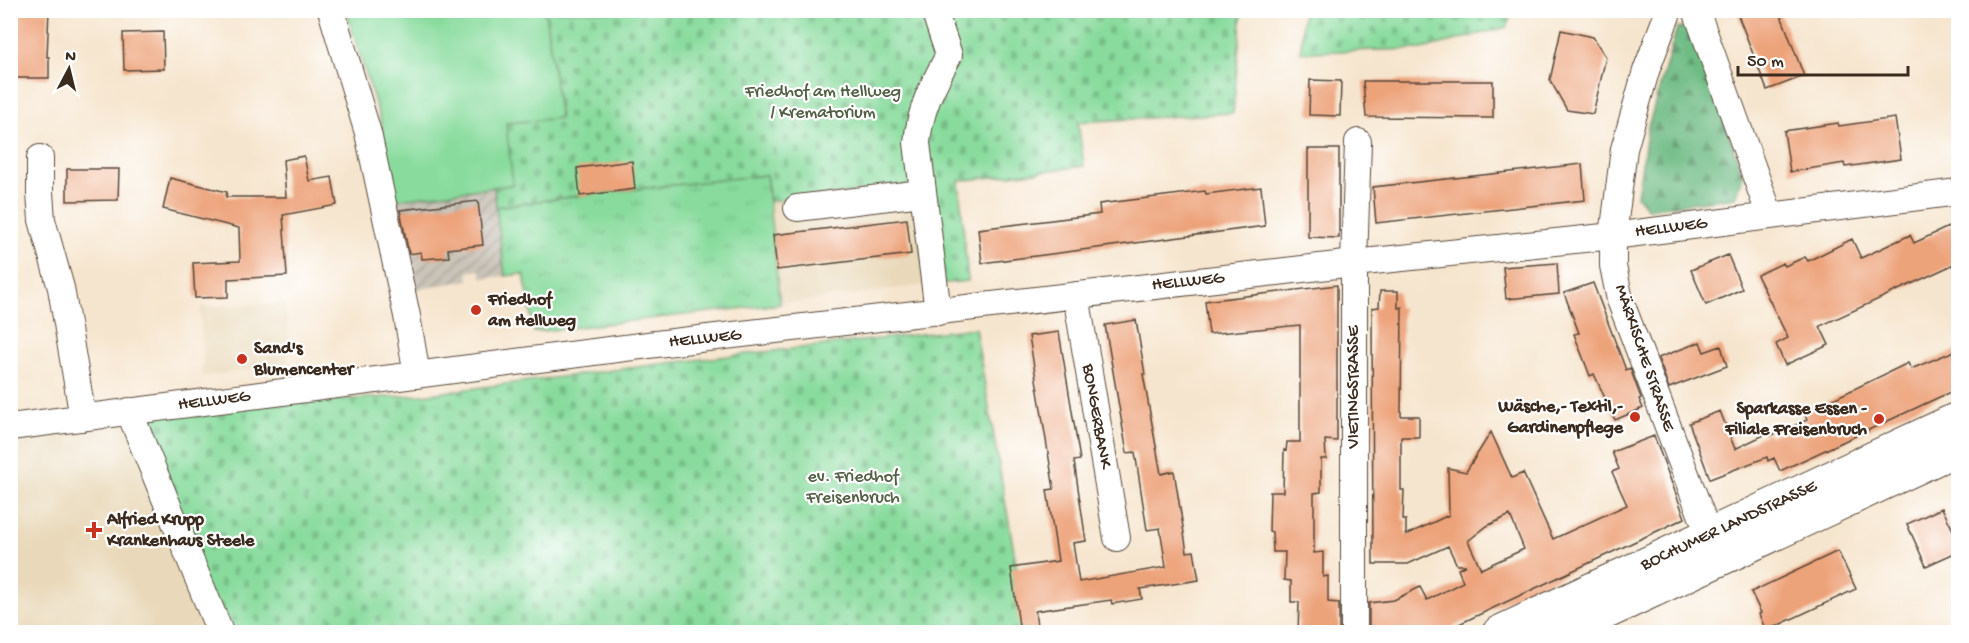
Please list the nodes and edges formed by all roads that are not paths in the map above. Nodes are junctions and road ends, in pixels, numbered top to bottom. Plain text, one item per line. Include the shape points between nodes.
1 (331, 10) edge
2 (934, 10) edge
3 (1669, 10) edge
4 (1696, 10) edge
5 (1358, 141) dead end
6 (40, 158) dead end
7 (922, 192) junction
8 (1959, 192) edge
9 (797, 208) dead end
10 (1770, 216) junction
11 (1613, 236) junction
12 (1354, 263) junction
13 (1076, 295) junction
14 (938, 312) junction
15 (417, 375) junction
16 (129, 411) junction
17 (83, 418) junction
18 (1959, 418) edge
19 (10, 427) edge
20 (1959, 449) edge
21 (1117, 538) dead end
22 (1715, 548) junction
23 (220, 633) edge
24 (1354, 633) edge
25 (1499, 633) edge
26 (1565, 633) edge

1 - 15 street via 368,134
2 - 7 street via 949,55 928,94 918,126
3 - 11 street, MÄRKISCHE STRASSE via 1646,71 1624,149
4 - 10 street
5 - 12 street, VIETINGSTRASSE
6 - 17 street via 42,220 61,288
7 - 9 street
7 - 14 street
8 - 10 street, HELLWEG
10 - 11 street, HELLWEG
11 - 12 street, HELLWEG
11 - 22 street, MÄRKISCHE STRASSE via 1613,266 1620,300
12 - 13 street, HELLWEG
12 - 24 street, VIETINGSTRASSE
13 - 14 street, HELLWEG
13 - 21 street, BONGERBANK
14 - 15 street, HELLWEG
15 - 16 street, HELLWEG
16 - 17 street, HELLWEG
16 - 23 street
17 - 19 street, HELLWEG
18 - 22 main road, BOCHUMER LANDSTRASSE
20 - 22 main road, BOCHUMER LANDSTRASSE
22 - 25 main road, BOCHUMER LANDSTRASSE
22 - 26 main road, BOCHUMER LANDSTRASSE

